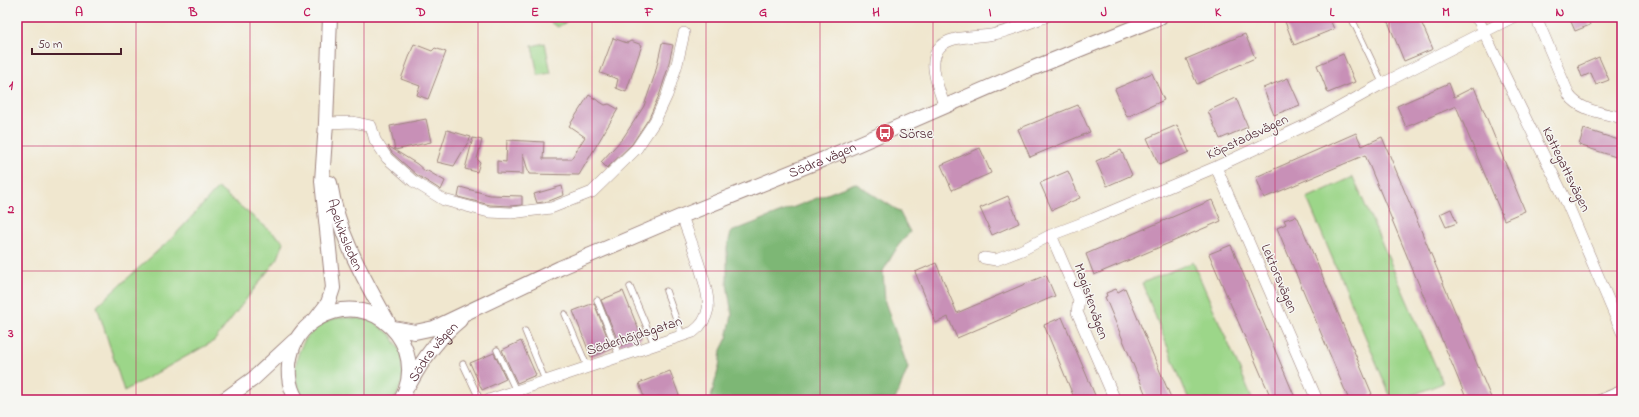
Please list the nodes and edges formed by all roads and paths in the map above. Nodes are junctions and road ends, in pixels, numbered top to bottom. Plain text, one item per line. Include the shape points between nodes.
1 (330, 17) edge
2 (1045, 17) edge
3 (1160, 17) edge
4 (1351, 17) edge
5 (1513, 17) edge
6 (1536, 17) edge
7 (1478, 18) edge
8 (1485, 32) junction
9 (684, 33) dead end
10 (1383, 84) junction
11 (945, 106) junction
12 (1622, 118) edge
13 (326, 123) junction
14 (325, 138) junction
15 (1216, 167) junction
16 (682, 216) junction
17 (1051, 235) junction
18 (984, 258) dead end
19 (630, 287) dead end
20 (666, 291) dead end
21 (597, 300) dead end
22 (485, 302) junction
23 (565, 314) dead end
24 (315, 320) junction
25 (391, 326) junction
26 (525, 331) dead end
27 (1622, 332) edge
28 (682, 335) junction
29 (297, 338) junction
30 (654, 344) junction
31 (497, 350) dead end
32 (619, 356) junction
33 (462, 364) dead end
34 (587, 366) junction
35 (545, 380) junction
36 (1622, 388) edge
37 (516, 391) junction
38 (403, 396) edge
39 (224, 400) edge
40 (297, 400) edge
41 (480, 400) edge
42 (488, 400) edge
43 (1115, 400) edge
44 (1317, 400) edge
45 (1594, 400) edge

1 - 13 street, Apelviksleden
2 - 11 street via 995,34 954,39 943,45 933,64 937,86
3 - 11 street, Södra vägen
4 - 10 lane
5 - 8 street, Köpstadsvägen
6 - 12 street via 1573,101 1586,108
7 - 8 street, Kattegattsvägen
8 - 10 street, Köpstadsvägen
8 - 27 street, Kattegattsvägen via 1567,203
9 - 13 street via 667,95 655,121 637,148 592,192 551,208 511,213 489,212 444,200 413,180 387,158 375,140 371,126 353,122
10 - 15 street, Köpstadsvägen via 1315,121
11 - 16 street, Södra vägen via 824,159
13 - 14 street, Apelviksleden
14 - 24 street, Apelviksleden via 322,181 333,288 328,302
14 - 25 street, Apelviksleden via 332,194 344,235 362,277
15 - 17 street, Köpstadsvägen
15 - 44 street, Lektorsvägen
16 - 22 street, Södra vägen
16 - 28 street, Söderhöjdsgatan via 704,282 708,308 703,323 693,332
17 - 18 street, Köpstadsvägen via 996,260
17 - 43 street, Magistervägen via 1079,300 1077,312
19 - 30 lane
20 - 28 lane
21 - 32 lane
22 - 25 street, Södra vägen via 424,331 408,331
22 - 38 street, Södra vägen via 440,339 422,363
23 - 34 lane
24 - 25 street via 331,312 355,309 379,317
24 - 29 street
25 - 38 street, Apelviksleden via 402,341 408,358 409,377
26 - 35 lane
28 - 30 street, Söderhöjdsgatan
29 - 39 street via 253,380
29 - 40 street via 291,354 289,372
30 - 32 street, Söderhöjdsgatan
31 - 37 lane
32 - 34 street, Söderhöjdsgatan
33 - 41 lane
34 - 35 street, Söderhöjdsgatan
35 - 37 street, Söderhöjdsgatan
36 - 45 lane
37 - 42 street, Söderhöjdsgatan

